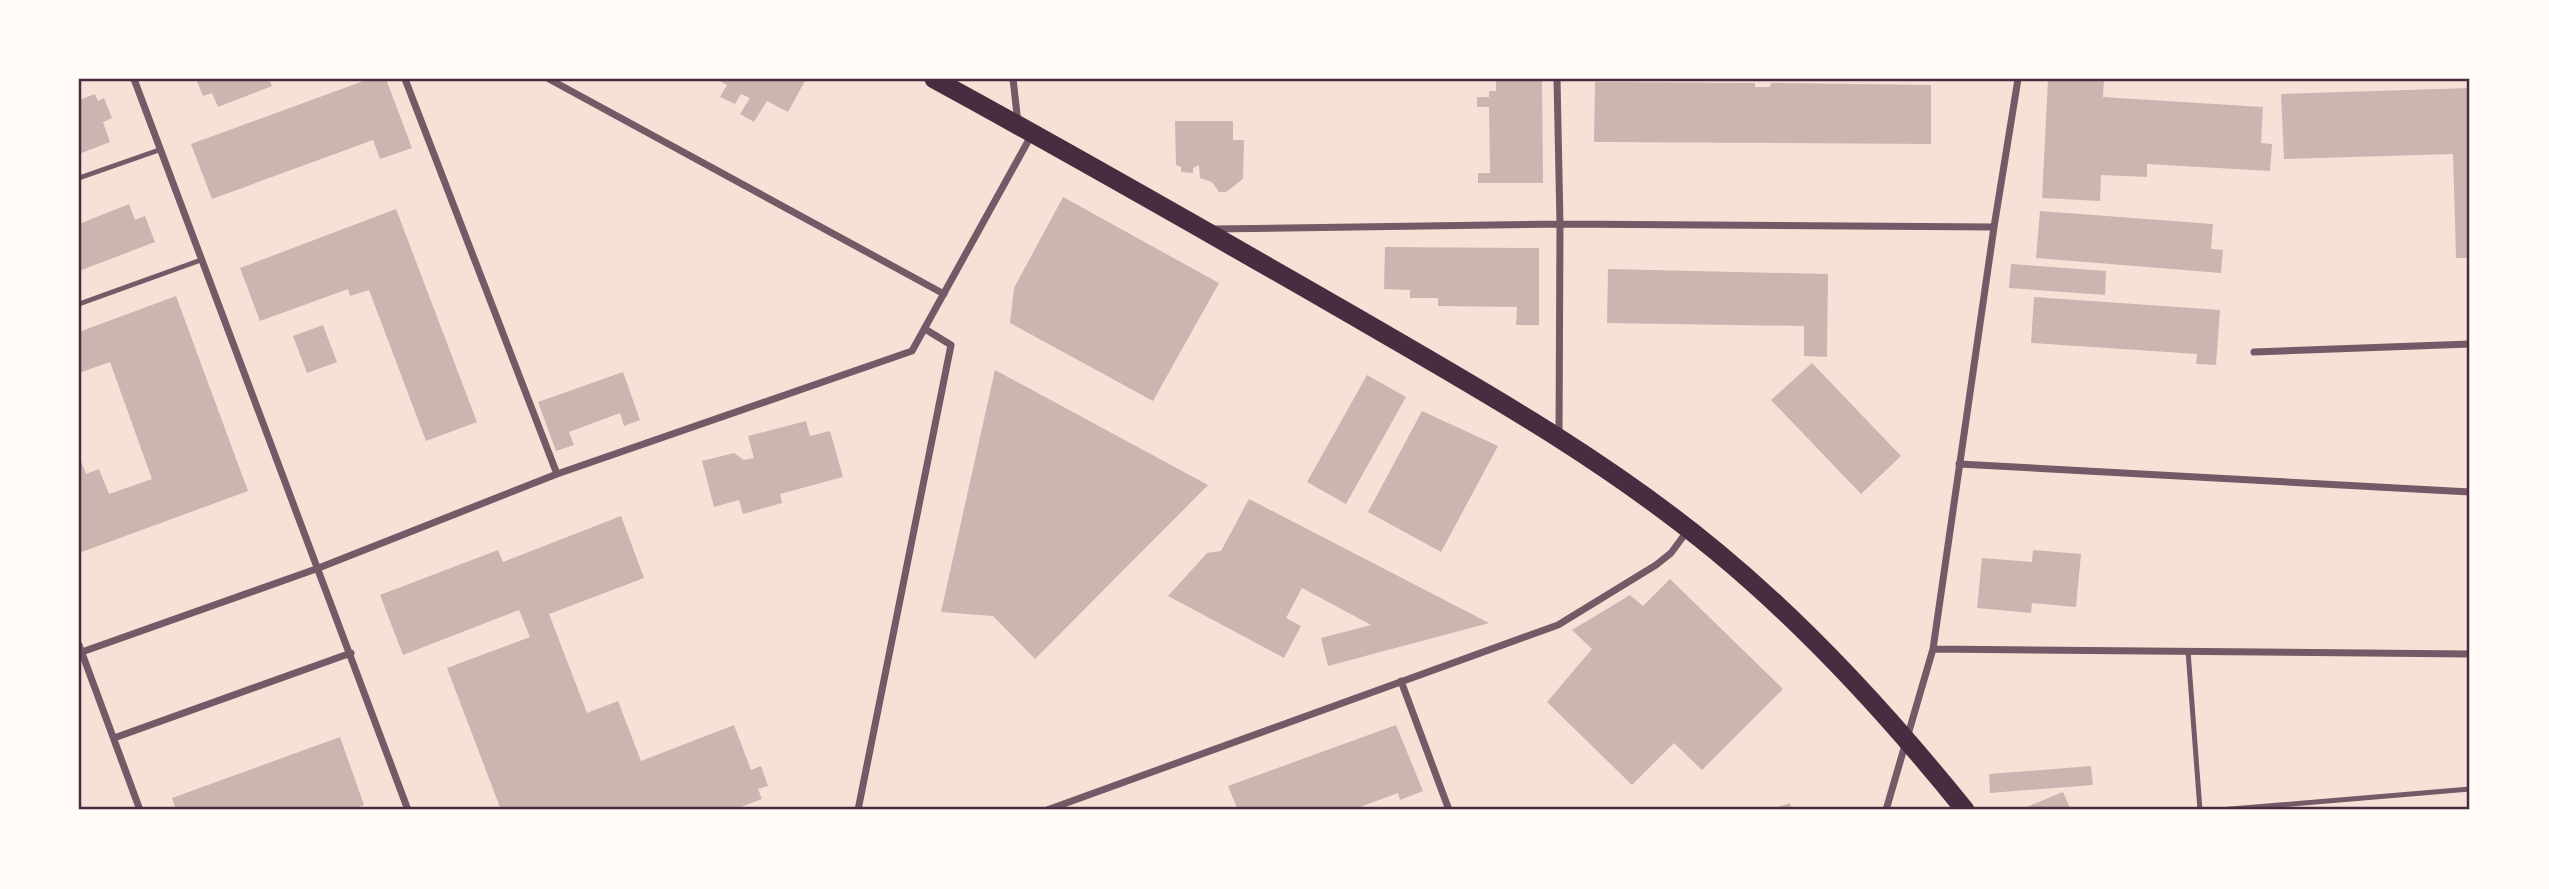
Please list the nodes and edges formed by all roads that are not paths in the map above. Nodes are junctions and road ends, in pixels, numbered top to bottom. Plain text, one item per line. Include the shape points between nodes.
1 (134, 79) edge
2 (405, 79) edge
3 (549, 79) edge
4 (934, 79) edge
5 (1013, 79) edge
6 (1557, 79) edge
7 (2018, 79) edge
8 (1025, 129) junction
9 (159, 150) junction
10 (79, 178) edge
11 (1560, 224) junction
12 (1994, 227) junction
13 (1202, 229) junction
14 (201, 260) junction
15 (944, 294) junction
16 (79, 304) edge
17 (925, 329) junction
18 (2470, 344) edge
19 (2254, 352) dead end
20 (1559, 437) junction
21 (1959, 464) junction
22 (557, 474) junction
23 (2470, 492) edge
24 (1688, 530) junction
25 (316, 569) junction
26 (1933, 649) junction
27 (80, 650) edge
28 (2188, 651) junction
29 (351, 653) junction
30 (2470, 654) edge
31 (1401, 681) junction
32 (114, 738) junction
33 (1907, 738) junction
34 (2470, 789) edge
35 (1059, 808) edge
36 (140, 810) edge
37 (408, 810) edge
38 (858, 810) edge
39 (1048, 810) edge
40 (1449, 810) edge
41 (1886, 810) edge
42 (1965, 810) edge
43 (2200, 810) edge
44 (2219, 810) edge

1 - 9 street
2 - 22 street
3 - 15 street
4 - 8 highway
5 - 8 street
6 - 11 street
7 - 12 street
8 - 13 highway
8 - 15 street
9 - 10 lane
9 - 14 street
11 - 12 street
11 - 13 street
11 - 20 street
12 - 21 street
13 - 20 highway
14 - 16 lane
14 - 25 street
15 - 17 street
17 - 22 street via 912,351
17 - 38 street via 951,345
18 - 19 street
20 - 24 highway
21 - 23 street
21 - 26 street
22 - 25 street
24 - 31 street via 1656,565 1558,625
24 - 33 highway via 1768,595
25 - 27 street
25 - 29 street
26 - 28 street
26 - 33 street
27 - 32 street
28 - 30 street
28 - 43 lane
29 - 32 street
29 - 37 street
31 - 35 street
31 - 40 street
32 - 36 street
33 - 41 street
33 - 42 highway
34 - 44 lane
35 - 39 street

